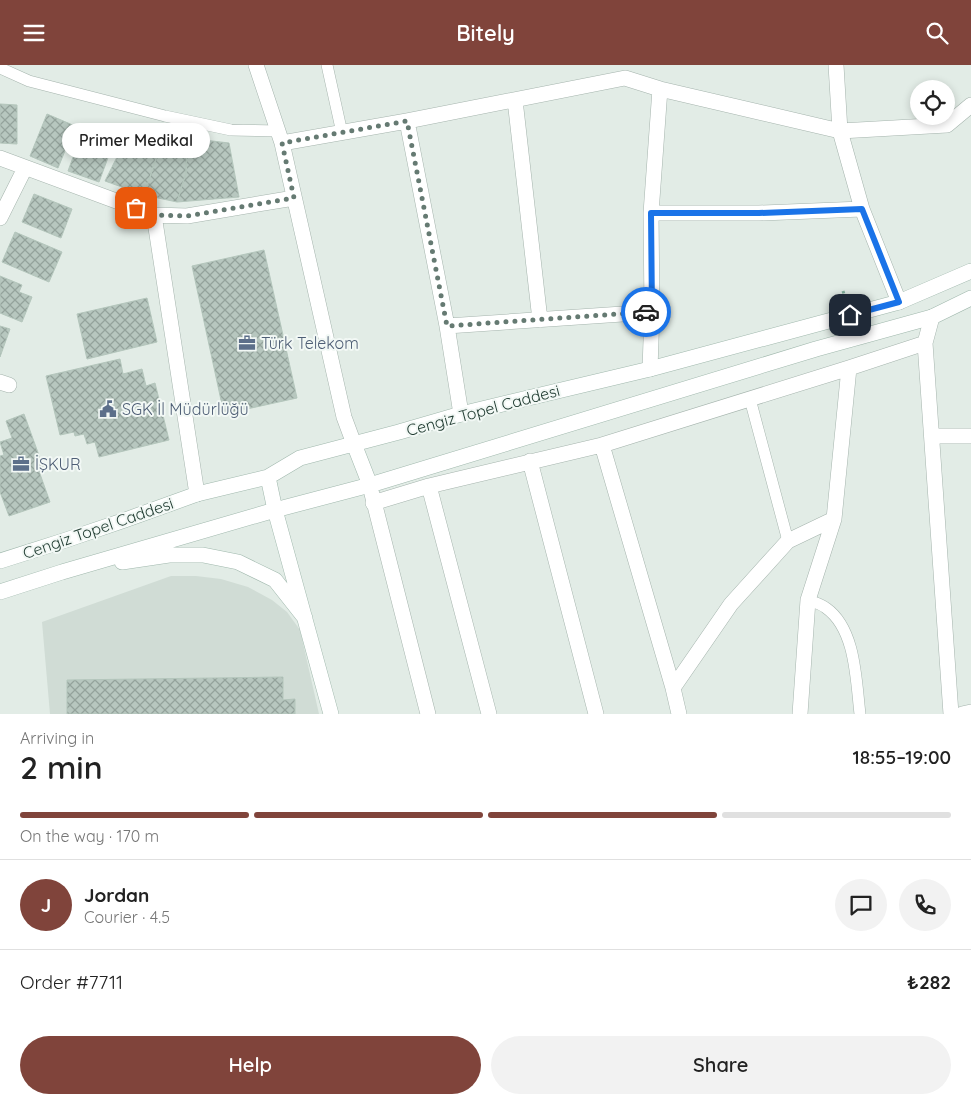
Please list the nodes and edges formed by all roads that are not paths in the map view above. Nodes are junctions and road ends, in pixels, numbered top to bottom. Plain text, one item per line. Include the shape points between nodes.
1 (327, 65) edge
2 (836, 65) edge
3 (258, 66) edge
4 (0, 68) edge
5 (622, 72) edge
6 (660, 89) junction
7 (516, 100) junction
8 (971, 105) edge
9 (407, 121) junction
10 (840, 131) junction
11 (342, 133) junction
12 (280, 137) junction
13 (0, 158) edge
14 (25, 168) junction
15 (294, 198) junction
16 (862, 209) junction
17 (651, 213) junction
18 (154, 215) junction
19 (0, 217) edge
20 (971, 271) edge
21 (971, 298) edge
22 (899, 302) junction
23 (652, 312) junction
24 (932, 317) junction
25 (540, 319) junction
26 (447, 326) junction
27 (925, 343) junction
28 (849, 368) junction
29 (650, 369) junction
30 (750, 399) junction
31 (460, 413) junction
32 (932, 436) junction
33 (971, 436) edge
34 (354, 444) junction
35 (602, 445) junction
36 (530, 461) junction
37 (268, 477) junction
38 (370, 485) junction
39 (429, 486) junction
40 (196, 494) junction
41 (373, 503) junction
42 (275, 510) junction
43 (834, 519) junction
44 (788, 541) junction
45 (0, 561) edge
46 (62, 572) junction
47 (0, 592) edge
48 (808, 600) junction
49 (305, 619) junction
50 (673, 688) junction
51 (971, 712) edge
52 (331, 714) edge
53 (428, 714) edge
54 (489, 714) edge
55 (596, 714) edge
56 (680, 714) edge
57 (800, 714) edge
58 (860, 714) edge
59 (951, 714) edge
60 (962, 714) edge

1 - 11 lane
2 - 10 street
3 - 12 street
4 - 12 lane via 29,81 165,116
5 - 6 street
5 - 7 street
6 - 10 street
6 - 17 street
7 - 9 street
7 - 25 street
8 - 10 street via 947,125
9 - 11 street
9 - 26 street
10 - 16 street
11 - 12 street
12 - 15 street
13 - 14 street
14 - 18 street
14 - 19 street
15 - 18 street via 187,216
15 - 34 street via 344,417
16 - 17 street
16 - 22 street
17 - 23 street
18 - 40 street
20 - 22 street, Cengiz Topel Caddesi
21 - 24 street, Cengiz Topel Caddesi
22 - 29 street, Cengiz Topel Caddesi
23 - 25 street
23 - 29 street
24 - 27 street
24 - 38 street, Cengiz Topel Caddesi via 816,349
25 - 26 street
26 - 31 street
27 - 28 street
27 - 32 street
28 - 30 street
28 - 43 street
29 - 31 street, Cengiz Topel Caddesi
30 - 35 street
30 - 44 lane
31 - 34 street, Cengiz Topel Caddesi
32 - 33 street
32 - 59 street
34 - 37 street, Cengiz Topel Caddesi via 300,458
34 - 38 street
35 - 36 street
35 - 50 street
36 - 39 street
36 - 55 street
37 - 40 street, Cengiz Topel Caddesi
37 - 42 street
38 - 41 street
38 - 42 street, Cengiz Topel Caddesi
39 - 41 street
39 - 54 street
40 - 45 street, Cengiz Topel Caddesi
41 - 53 street
42 - 46 street, Cengiz Topel Caddesi
42 - 49 street
43 - 44 street
43 - 48 street
44 - 50 street via 731,604
46 - 47 street, Cengiz Topel Caddesi
46 - 49 street via 169,555 204,555 238,562 275,581
48 - 57 street
48 - 58 lane via 834,615 847,637 852,651
49 - 52 street
50 - 56 street
51 - 60 street

